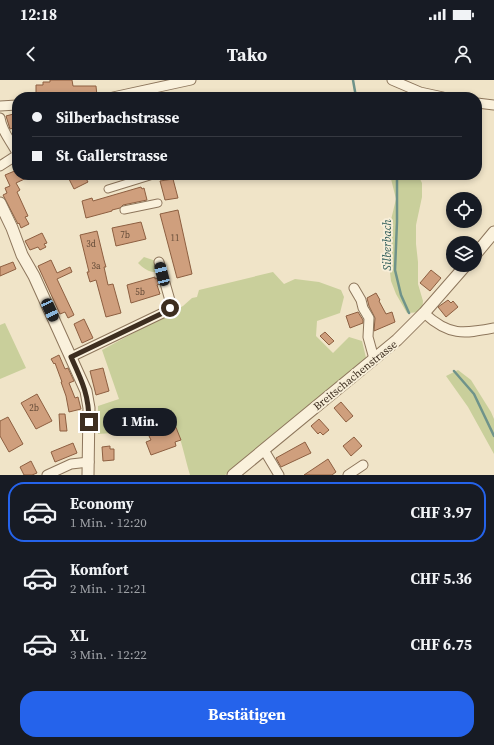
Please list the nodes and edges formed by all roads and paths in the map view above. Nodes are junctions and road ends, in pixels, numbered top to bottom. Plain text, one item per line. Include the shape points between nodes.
1 (191, 80) edge
2 (392, 80) edge
3 (136, 92) edge
4 (420, 92) edge
5 (482, 104) edge
6 (12, 105) edge
7 (494, 105) edge
8 (0, 106) edge
9 (0, 118) edge
10 (12, 144) edge
11 (12, 158) edge
12 (0, 166) edge
13 (136, 180) edge
14 (108, 188) dead end
15 (0, 203) edge
16 (158, 203) dead end
17 (124, 210) dead end
18 (494, 232) edge
19 (482, 247) edge
20 (159, 262) dead end
21 (460, 272) edge
22 (354, 288) dead end
23 (424, 313) junction
24 (494, 328) edge
25 (71, 357) junction
26 (376, 358) junction
27 (264, 450) junction
28 (88, 462) junction
29 (363, 465) dead end
30 (47, 475) edge
31 (88, 475) edge
32 (233, 475) edge
33 (279, 475) edge
34 (348, 475) edge

1 - 3 street
2 - 4 street
5 - 7 street
6 - 8 street
9 - 10 street via 4,132
11 - 12 street
13 - 14 street
15 - 25 street
16 - 17 street
18 - 19 street
20 - 25 street via 171,304 169,310
21 - 23 street, Breitschachenstrasse
22 - 26 street via 370,318 368,337
23 - 24 street via 440,325 456,332
23 - 26 street, Breitschachenstrasse
25 - 28 street via 86,391 89,408
26 - 27 street, Breitschachenstrasse
27 - 32 street, Breitschachenstrasse
27 - 33 street
28 - 30 street via 71,464
28 - 31 street
29 - 34 street

